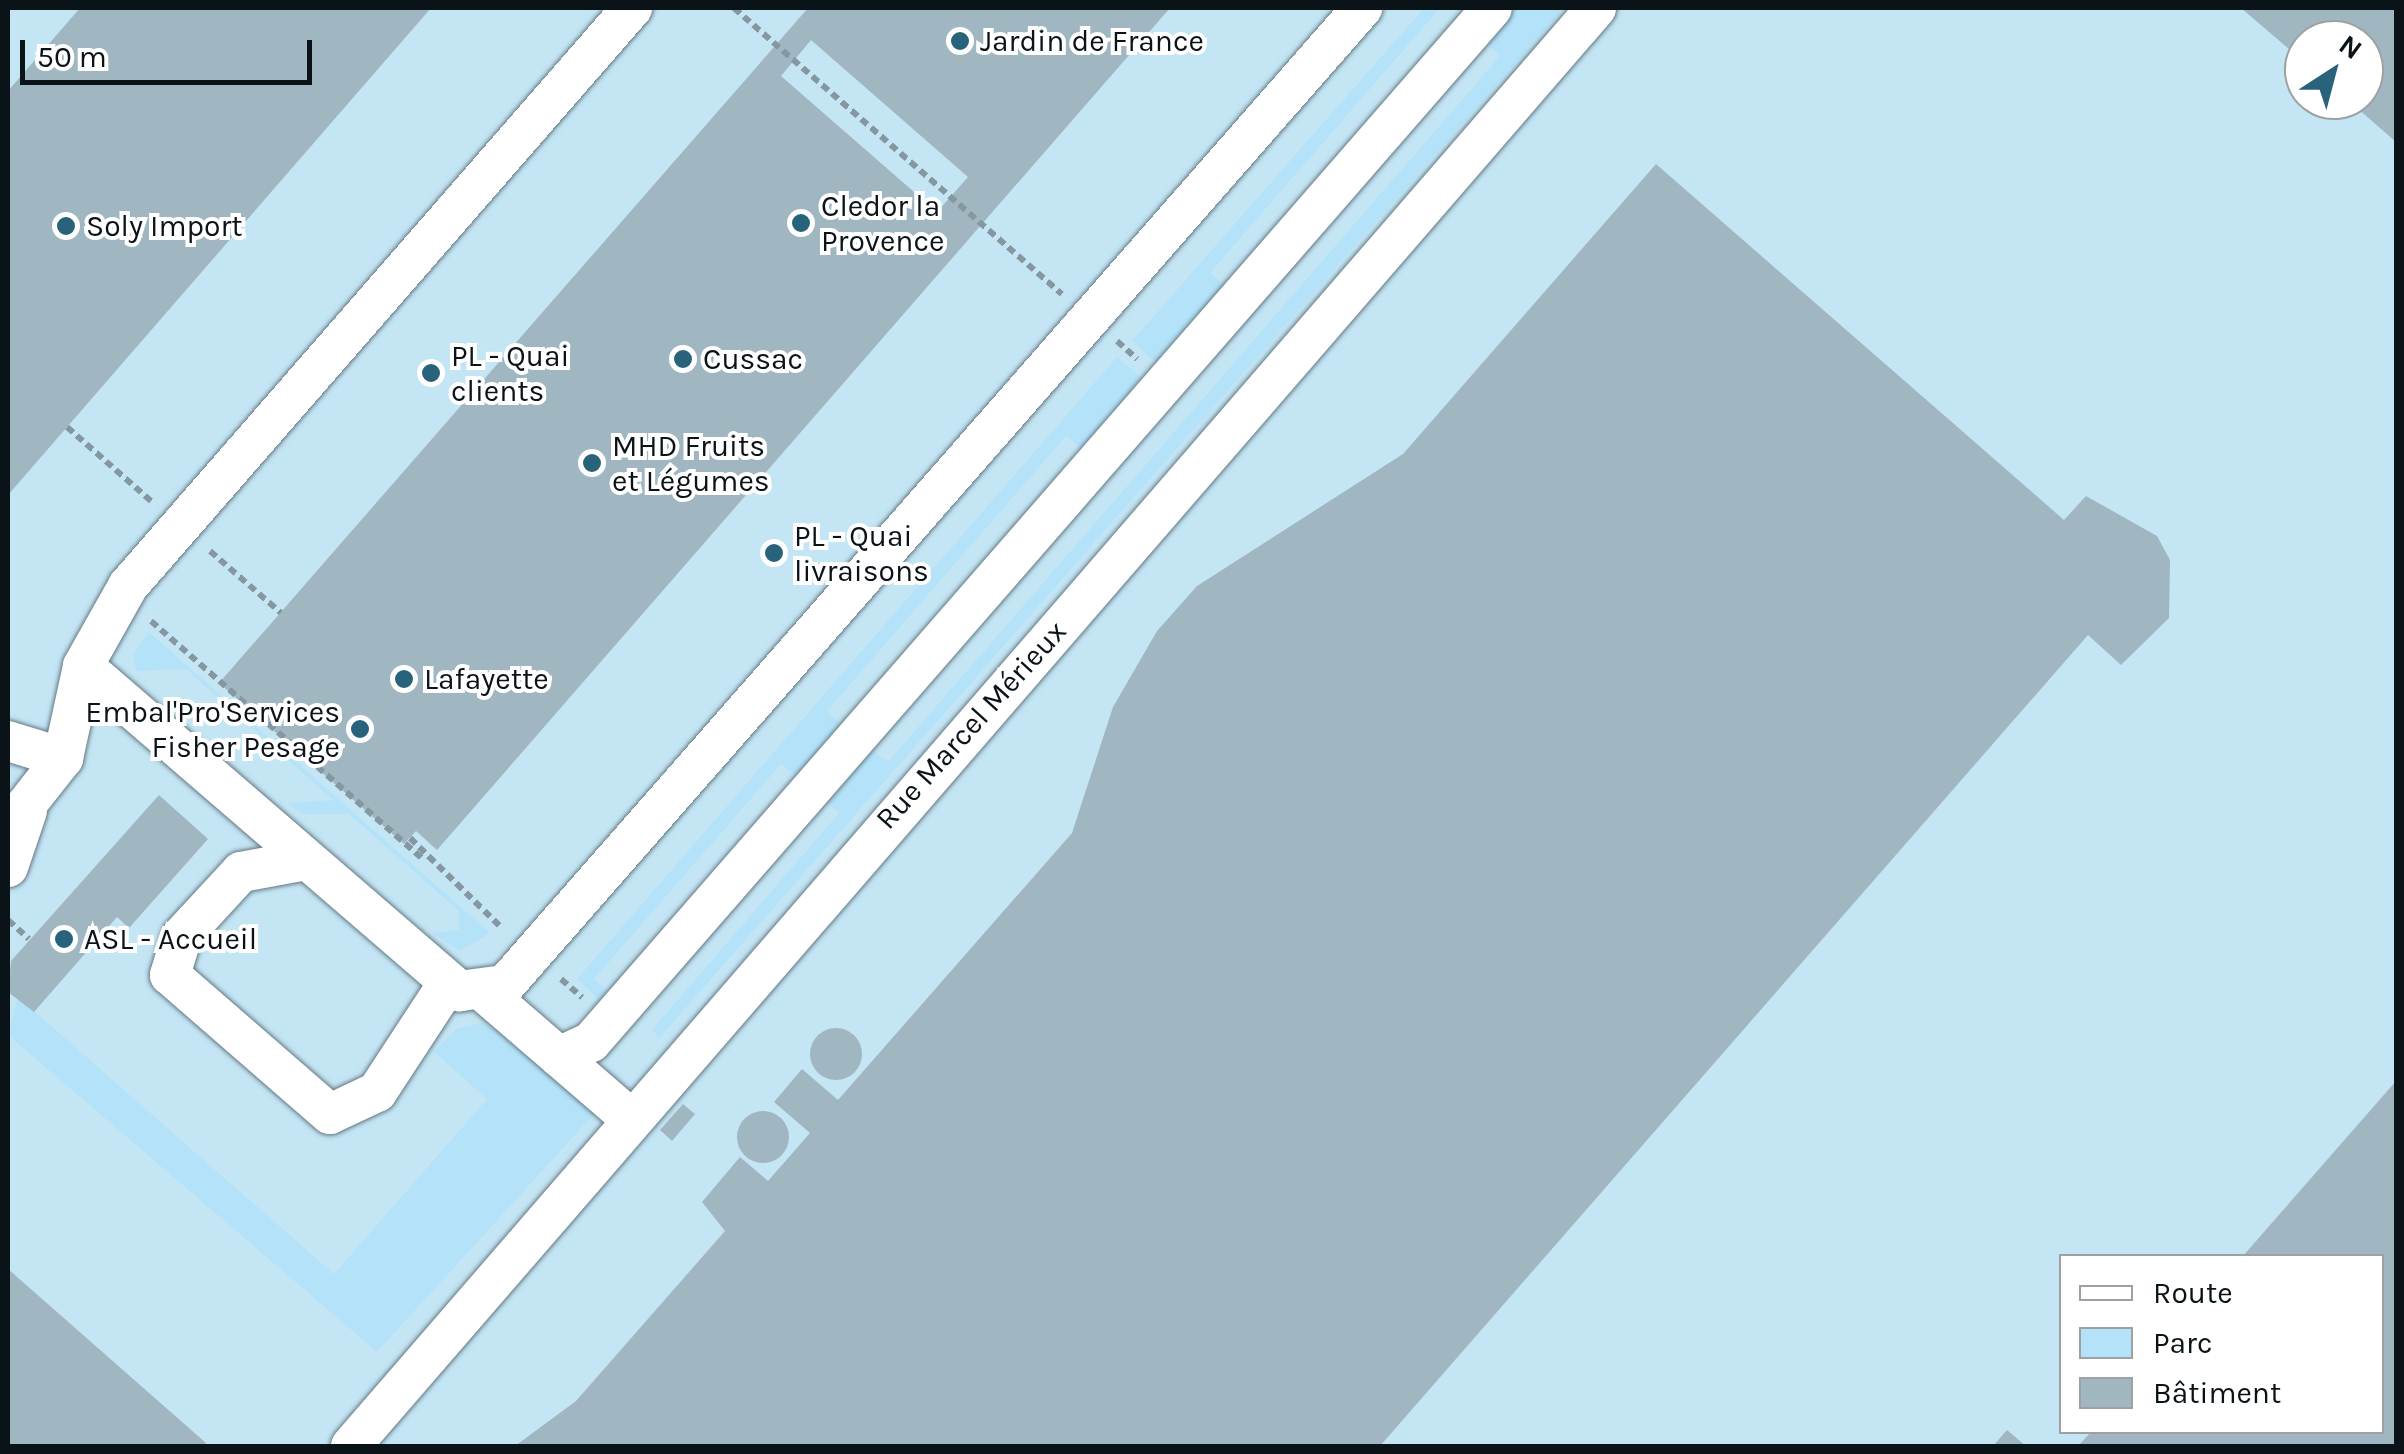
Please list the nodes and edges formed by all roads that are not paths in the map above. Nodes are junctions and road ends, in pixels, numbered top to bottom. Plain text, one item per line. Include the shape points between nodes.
1 (632, 8) edge
2 (1362, 8) edge
3 (1492, 8) edge
4 (1596, 8) edge
5 (83, 666) junction
6 (8, 742) edge
7 (63, 758) junction
8 (17, 820) edge
9 (306, 860) junction
10 (8, 867) edge
11 (466, 987) junction
12 (559, 1057) junction
13 (630, 1118) junction
14 (351, 1446) edge

1 - 5 street via 122,597
2 - 11 street via 528,966
3 - 12 street via 591,1042
4 - 13 street, Rue Marcel Mérieux
5 - 7 street
5 - 9 street
6 - 7 street
7 - 8 street
8 - 10 street
9 - 11 street
9 - 11 street via 241,872 182,936 170,975 330,1114 377,1092
11 - 12 street
12 - 13 street
13 - 14 street, Rue Marcel Mérieux

